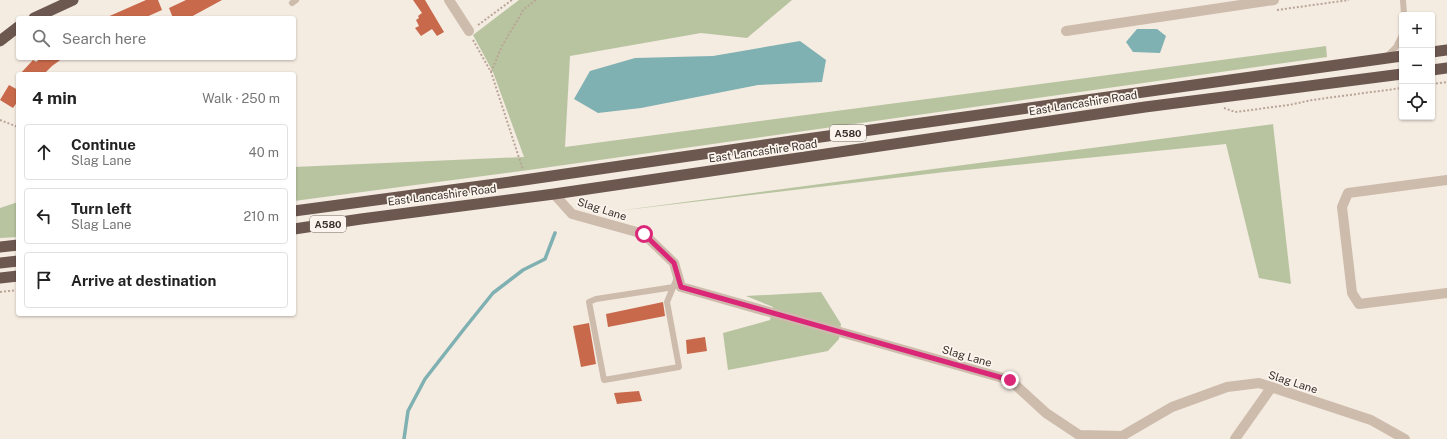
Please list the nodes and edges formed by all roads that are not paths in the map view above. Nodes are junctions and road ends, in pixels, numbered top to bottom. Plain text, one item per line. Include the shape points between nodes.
1 (73, 0) edge
2 (449, 0) edge
3 (1274, 0) edge
4 (1403, 0) edge
5 (1225, 4) edge
6 (1404, 12) edge
7 (38, 16) edge
8 (16, 29) edge
9 (469, 31) road end
10 (1066, 31) dead end
11 (0, 41) edge
12 (1399, 42) edge
13 (1399, 56) edge
14 (1385, 58) junction
15 (1447, 68) edge
16 (1435, 70) edge
17 (1399, 74) edge
18 (532, 179) junction
19 (1447, 180) edge
20 (554, 194) junction
21 (541, 196) junction
22 (296, 211) edge
23 (296, 229) edge
24 (16, 244) edge
25 (0, 247) edge
26 (16, 261) edge
27 (0, 263) edge
28 (16, 276) edge
29 (678, 277) junction
30 (0, 278) edge
31 (674, 287) junction
32 (1447, 293) edge
33 (1271, 388) junction
34 (1235, 439) edge
35 (1405, 439) edge

1 - 7 highway
2 - 9 street
3 - 5 street
4 - 6 lane
5 - 10 street
8 - 11 highway
12 - 14 lane
13 - 14 highway, East Lancashire Road / A580
14 - 18 highway, East Lancashire Road / A580
15 - 16 highway
17 - 20 highway, East Lancashire Road / A580 via 1153,106
18 - 21 highway
18 - 22 highway, East Lancashire Road / A580
19 - 32 street via 1348,193 1342,207 1352,293 1359,304
20 - 21 highway, East Lancashire Road / A580
20 - 29 street, Slag Lane via 572,214 644,234 674,263
21 - 23 highway, East Lancashire Road / A580
24 - 25 highway
26 - 27 highway
28 - 30 highway
29 - 31 lane
29 - 33 street, Slag Lane via 681,287 1010,380 1046,413 1079,435 1122,436 1172,407 1227,387 1259,383
31 - 31 lane via 667,302 679,367 604,380 589,302
33 - 34 street
33 - 35 street, Slag Lane via 1372,420

